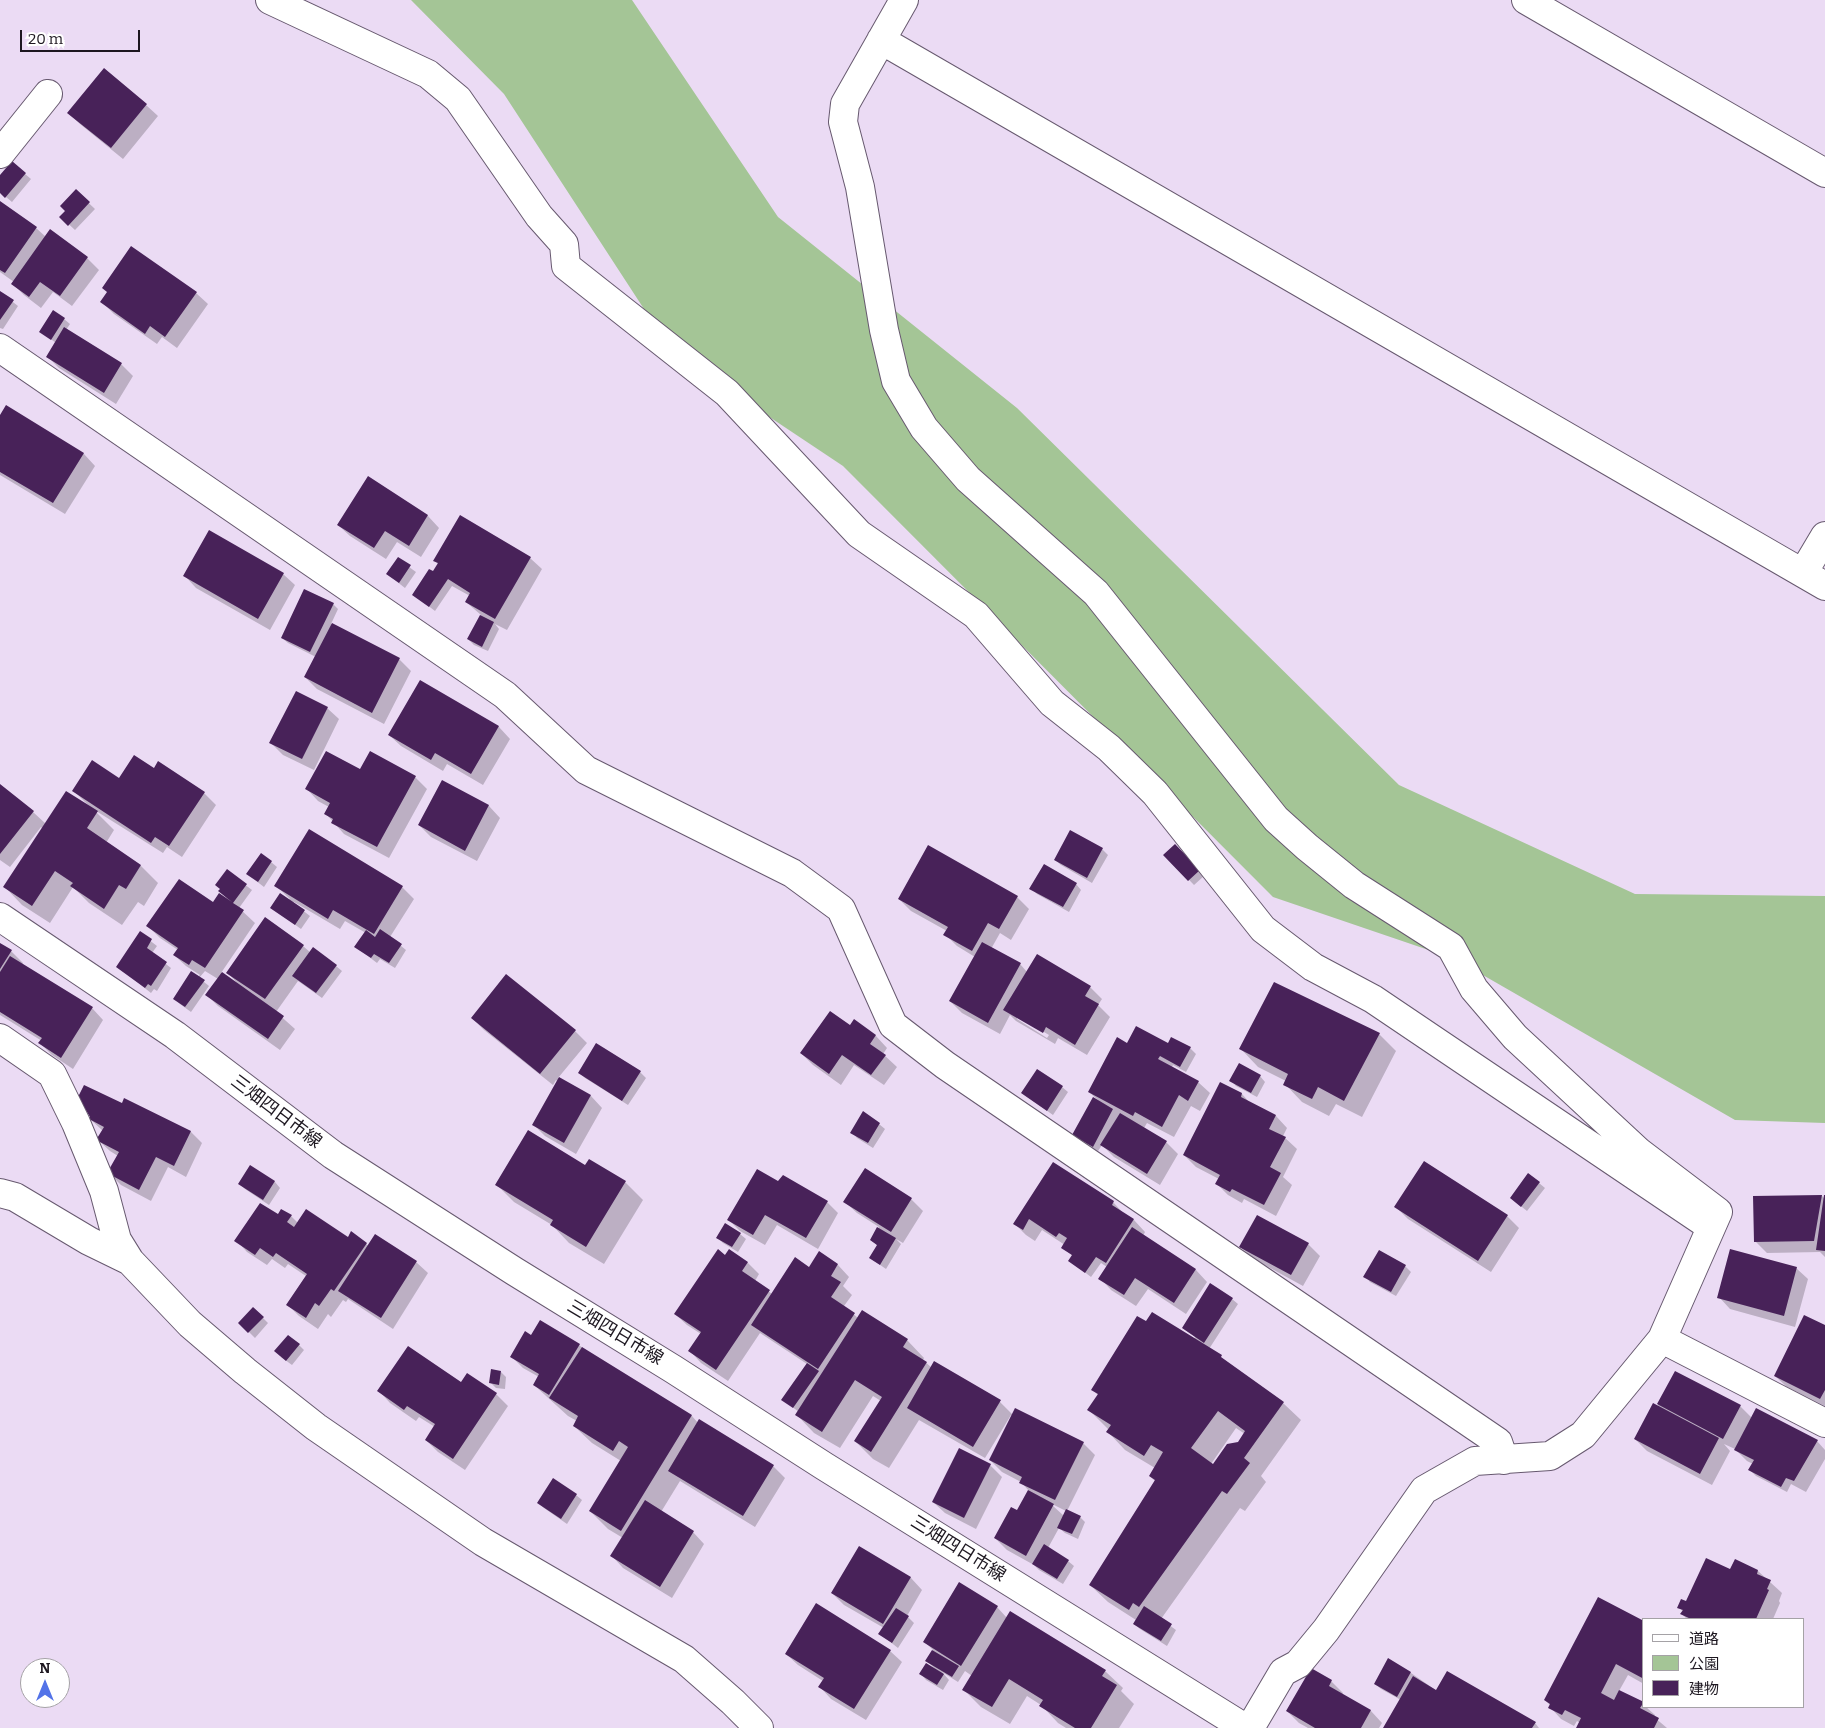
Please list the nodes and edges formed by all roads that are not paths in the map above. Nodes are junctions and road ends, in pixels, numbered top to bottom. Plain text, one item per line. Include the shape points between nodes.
1 (270, 0) edge
2 (904, 0) edge
3 (1526, 0) edge
4 (881, 40) junction
5 (48, 94) dead end
6 (0, 154) edge
7 (1825, 173) edge
8 (0, 348) edge
9 (1825, 536) edge
10 (1814, 580) edge
11 (0, 917) edge
12 (0, 1038) edge
13 (0, 1193) edge
14 (1711, 1227) junction
15 (130, 1261) junction
16 (1662, 1338) junction
17 (1825, 1423) edge
18 (1504, 1460) junction
19 (759, 1728) edge
20 (1245, 1728) edge
21 (1250, 1728) edge

1 - 14 street via 428,74 458,99 539,216 564,244 566,266 726,393 859,534 976,616 1052,703 1108,748 1155,793 1263,929 1313,967 1372,999
2 - 4 street
3 - 7 street
4 - 10 street
4 - 14 street via 845,104 843,122 860,187 896,381 924,428 968,479 1096,594 1276,819 1354,885 1451,947 1474,989 1515,1037 1639,1152 1718,1212
5 - 6 street
8 - 18 street via 505,695 586,770 792,873 841,909 893,1025 945,1065 1498,1442
9 - 10 street
11 - 20 street, 三畑四日市線 via 175,1035 333,1155
12 - 15 street via 52,1074 104,1191 117,1240
13 - 15 street via 15,1197
14 - 16 street
15 - 19 street via 190,1324 316,1427 483,1542 684,1659
16 - 17 street
16 - 18 street via 1583,1435 1550,1456
18 - 21 street via 1475,1461 1424,1490 1326,1630 1298,1664 1282,1672

